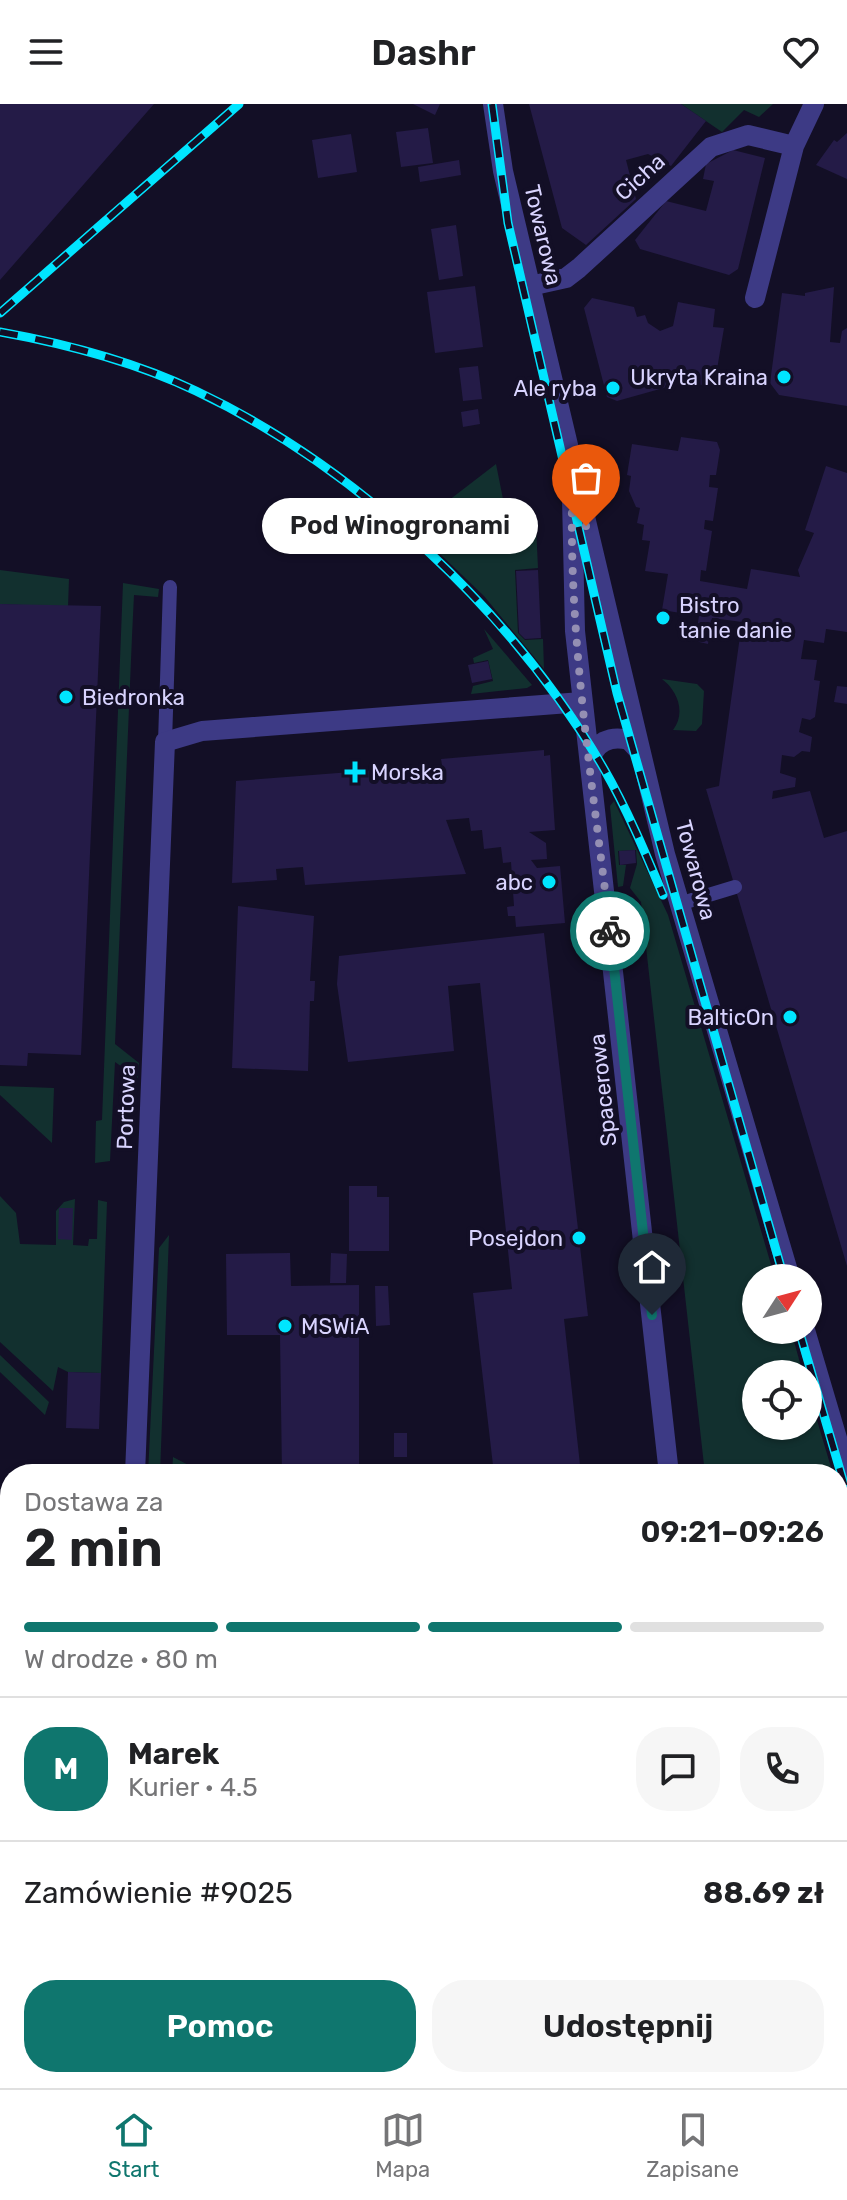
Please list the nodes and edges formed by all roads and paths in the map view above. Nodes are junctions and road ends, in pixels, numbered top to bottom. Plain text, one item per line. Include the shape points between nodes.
1 (493, 104) edge
2 (814, 104) edge
3 (794, 146) junction
4 (538, 284) junction
5 (755, 298) dead end
6 (573, 470) junction
7 (170, 587) dead end
8 (582, 702) junction
9 (165, 742) junction
10 (641, 753) junction
11 (590, 761) junction
12 (735, 887) dead end
13 (679, 904) junction
14 (786, 1264) edge
15 (809, 1344) edge
16 (135, 1464) edge
17 (668, 1464) edge
18 (845, 1464) edge

1 - 4 street, Towarowa via 521,248
2 - 3 street
3 - 4 street, Cicha via 748,135 711,147 579,268 566,278
3 - 5 street
4 - 6 street, Towarowa
6 - 8 street, Towarowa via 570,557
6 - 10 street, Towarowa
7 - 9 lane, Portowa
8 - 9 street via 202,731
8 - 11 street, Spacerowa
9 - 16 street, Portowa
10 - 11 street via 629,740 616,737 597,746
10 - 13 street, Towarowa
11 - 17 street, Spacerowa
12 - 13 lane
13 - 14 street, Towarowa
15 - 18 street

